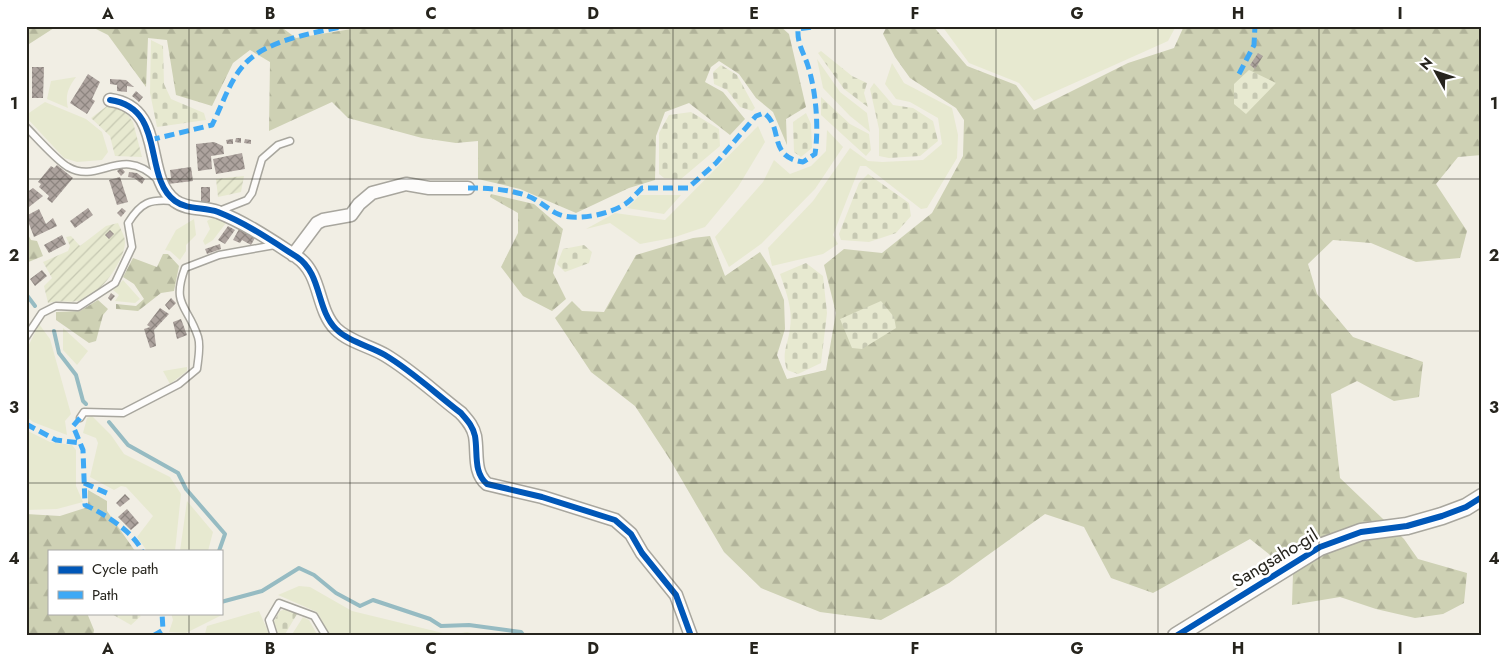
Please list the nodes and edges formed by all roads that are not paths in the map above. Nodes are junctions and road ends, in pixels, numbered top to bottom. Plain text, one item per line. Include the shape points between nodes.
1 (110, 100) dead end
2 (26, 127) edge
3 (290, 141) dead end
4 (160, 181) junction
5 (468, 188) dead end
6 (174, 201) junction
7 (218, 212) junction
8 (276, 244) junction
9 (293, 255) junction
10 (26, 337) edge
11 (80, 418) dead end
12 (1482, 497) edge
13 (274, 636) edge
14 (326, 636) edge
15 (691, 636) edge
16 (1176, 636) edge

1 - 4 street via 129,104 144,124
2 - 4 lane via 68,168 92,173 118,163 147,168
3 - 7 lane via 262,159 252,193 246,200
4 - 6 street
5 - 9 street via 429,188 406,184 372,194 351,215 317,223
6 - 7 street
6 - 10 lane via 154,199 137,209 128,222 132,247 115,283 78,307 56,306 42,312
7 - 8 street
8 - 9 street
8 - 11 lane via 219,255 185,268 178,286 179,299 198,339 197,369 179,384 123,414 84,412
9 - 15 street via 309,267 327,318 336,329 387,356 461,413 475,435 478,470 487,484 542,497 615,520 624,526 676,594
12 - 16 street, Sangsaho-gil via 1442,516 1407,526 1361,532 1320,547
13 - 14 lane via 270,620 279,602 314,616

